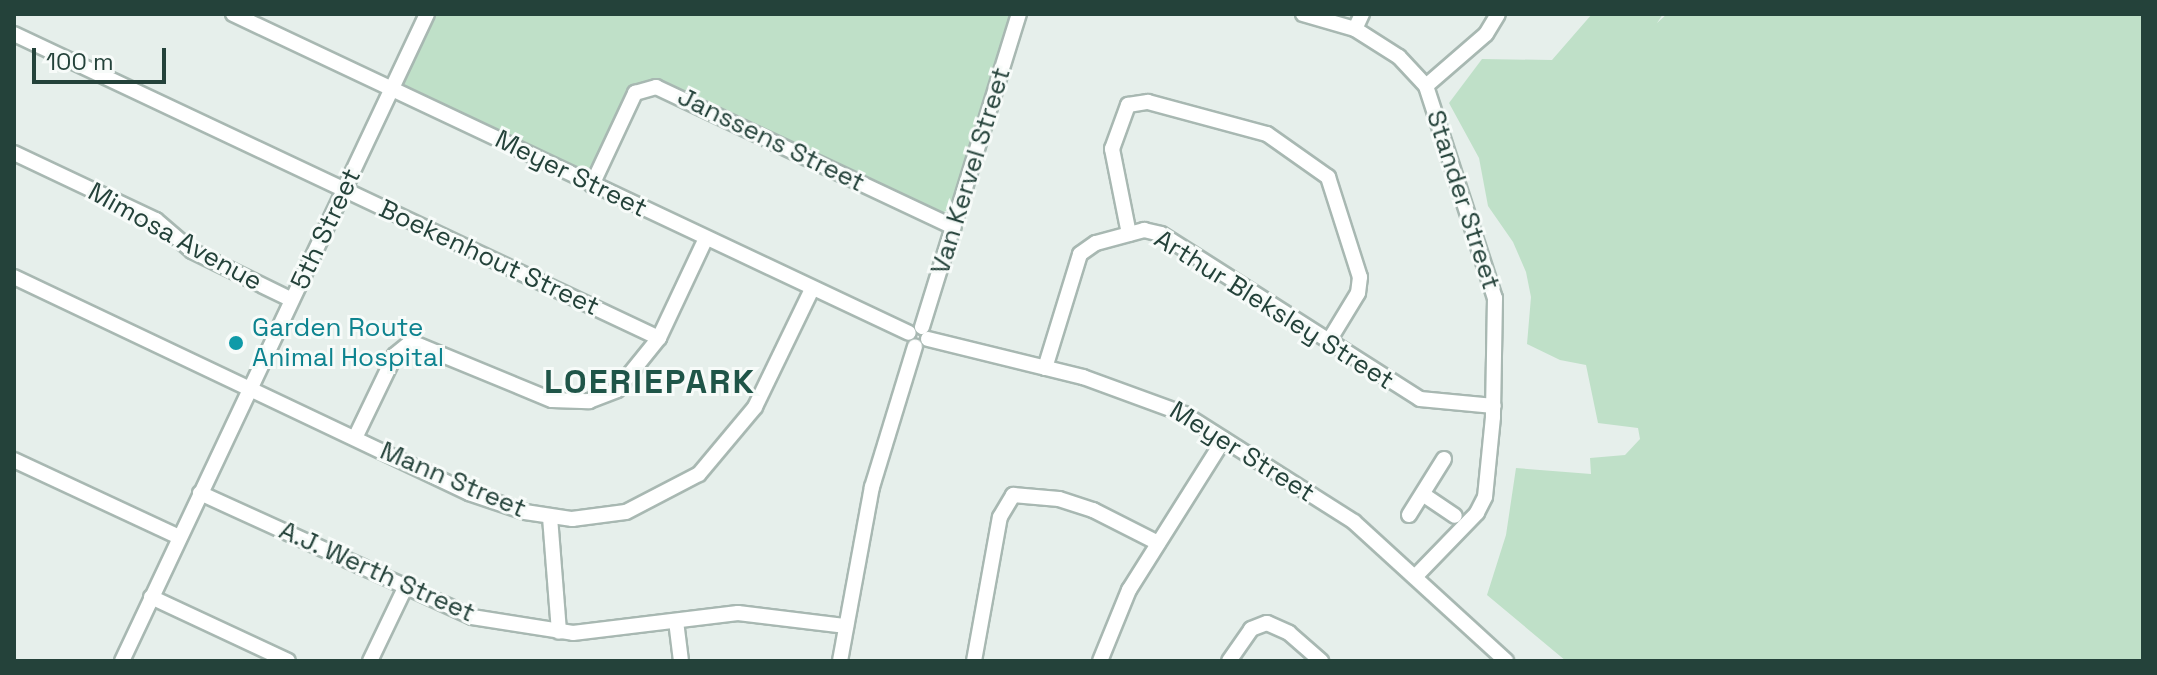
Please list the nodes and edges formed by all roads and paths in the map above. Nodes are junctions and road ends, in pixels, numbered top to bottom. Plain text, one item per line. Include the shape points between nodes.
1 (233, 14) edge
2 (427, 14) edge
3 (1019, 14) edge
4 (1303, 14) edge
5 (1362, 14) edge
6 (1498, 14) edge
7 (1355, 29) junction
8 (14, 34) edge
9 (1426, 86) junction
10 (391, 89) junction
11 (14, 153) edge
12 (592, 185) junction
13 (344, 190) junction
14 (954, 227) junction
15 (1129, 234) junction
16 (706, 238) junction
17 (14, 277) edge
18 (812, 289) junction
19 (292, 300) junction
20 (918, 336) junction
21 (659, 338) junction
22 (1330, 339) junction
23 (1045, 368) junction
24 (250, 388) junction
25 (1494, 406) junction
26 (355, 438) junction
27 (1224, 439) junction
28 (1444, 459) dead end
29 (14, 460) edge
30 (200, 493) junction
31 (1424, 495) junction
32 (1409, 515) dead end
33 (1455, 516) dead end
34 (550, 517) junction
35 (179, 537) junction
36 (1158, 543) junction
37 (1416, 576) junction
38 (404, 590) junction
39 (151, 597) junction
40 (676, 621) junction
41 (846, 626) junction
42 (559, 632) junction
43 (271, 657) edge
44 (1499, 659) edge
45 (122, 661) edge
46 (288, 661) edge
47 (370, 661) edge
48 (681, 661) edge
49 (840, 661) edge
50 (974, 661) edge
51 (1100, 661) edge
52 (1229, 661) edge
53 (1321, 661) edge

1 - 10 street, Meyer Street
2 - 10 street, 5th Street
3 - 14 street, Van Kervel Street
4 - 7 street, Stander Street
5 - 7 street
6 - 9 street via 1486,34
7 - 9 street, Stander Street via 1399,57
8 - 13 street, Boekenhout Street
9 - 25 street, Stander Street via 1495,298
10 - 12 street, Meyer Street
10 - 13 street, 5th Street
11 - 19 street, Mimosa Avenue via 156,220 192,251
12 - 14 street, Janssens Street via 635,93 656,87
12 - 16 street, Meyer Street
13 - 19 street, 5th Street
13 - 21 street, Boekenhout Street
14 - 20 street, Van Kervel Street
15 - 22 street, Arthur Bleksley Street via 1161,234
15 - 22 street via 1112,149 1128,105 1148,102 1267,134 1324,171 1356,264 1360,288
15 - 23 street, Arthur Bleksley Street via 1096,243 1080,254
16 - 18 street, Meyer Street
16 - 21 street
17 - 24 street, Mann Street
18 - 20 street, Meyer Street
18 - 34 street, Mann Street via 755,407 699,474 626,512
19 - 24 street, 5th Street
20 - 23 street, Meyer Street
20 - 41 street, Van Kervel Street via 872,487
21 - 26 street via 617,390 575,402 541,397 411,342 395,355
22 - 25 street, Arthur Bleksley Street via 1420,399
23 - 27 street, Meyer Street via 1161,402
24 - 26 street, Mann Street
24 - 30 street, 5th Street
25 - 37 street, Stander Street via 1482,506
26 - 34 street, Mann Street via 485,499
27 - 36 street
27 - 37 street, Meyer Street via 1354,522
28 - 31 street
29 - 35 street
30 - 35 street, 5th Street
30 - 38 street, A.J. Werth Street
31 - 32 street
31 - 33 street
34 - 42 street
35 - 39 street, 5th Street
36 - 50 street via 1093,510 1059,499 1013,495 1000,517
36 - 51 street via 1107,634
37 - 44 street, Meyer Street
38 - 42 street, A.J. Werth Street via 472,617
38 - 47 street
39 - 43 street
39 - 45 street, 5th Street
40 - 41 street, A.J. Werth Street via 753,613
40 - 42 street, A.J. Werth Street
40 - 48 street
41 - 49 street, Van Kervel Street
43 - 46 street
52 - 53 street via 1251,629 1267,623 1289,633

